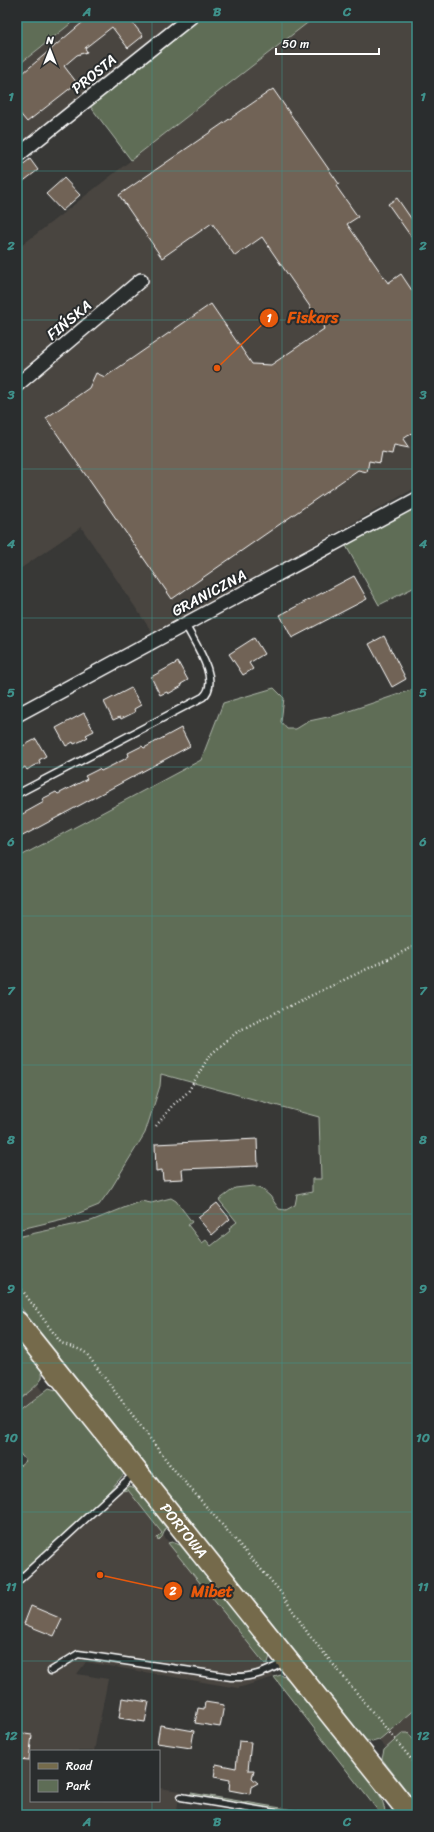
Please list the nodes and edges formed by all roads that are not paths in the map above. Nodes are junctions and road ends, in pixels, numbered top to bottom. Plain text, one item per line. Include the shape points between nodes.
1 (191, 17) edge
2 (17, 156) edge
3 (141, 280) dead end
4 (17, 385) edge
5 (417, 499) edge
6 (185, 624) junction
7 (17, 715) edge
8 (17, 794) edge
9 (17, 1322) edge
10 (137, 1472) junction
11 (17, 1582) edge
12 (287, 1660) junction
13 (51, 1671) dead end
14 (181, 1797) dead end
15 (288, 1815) edge
16 (411, 1815) edge

1 - 2 street, PROSTA
3 - 4 street, FIŃSKA
5 - 6 street, GRANICZNA
6 - 7 street, GRANICZNA
6 - 8 lane via 209,672 208,693
9 - 10 main road, PORTOWA
10 - 11 lane
10 - 12 main road, PORTOWA
12 - 13 lane via 256,1675 224,1677 78,1654
12 - 16 main road, PORTOWA
14 - 15 lane

